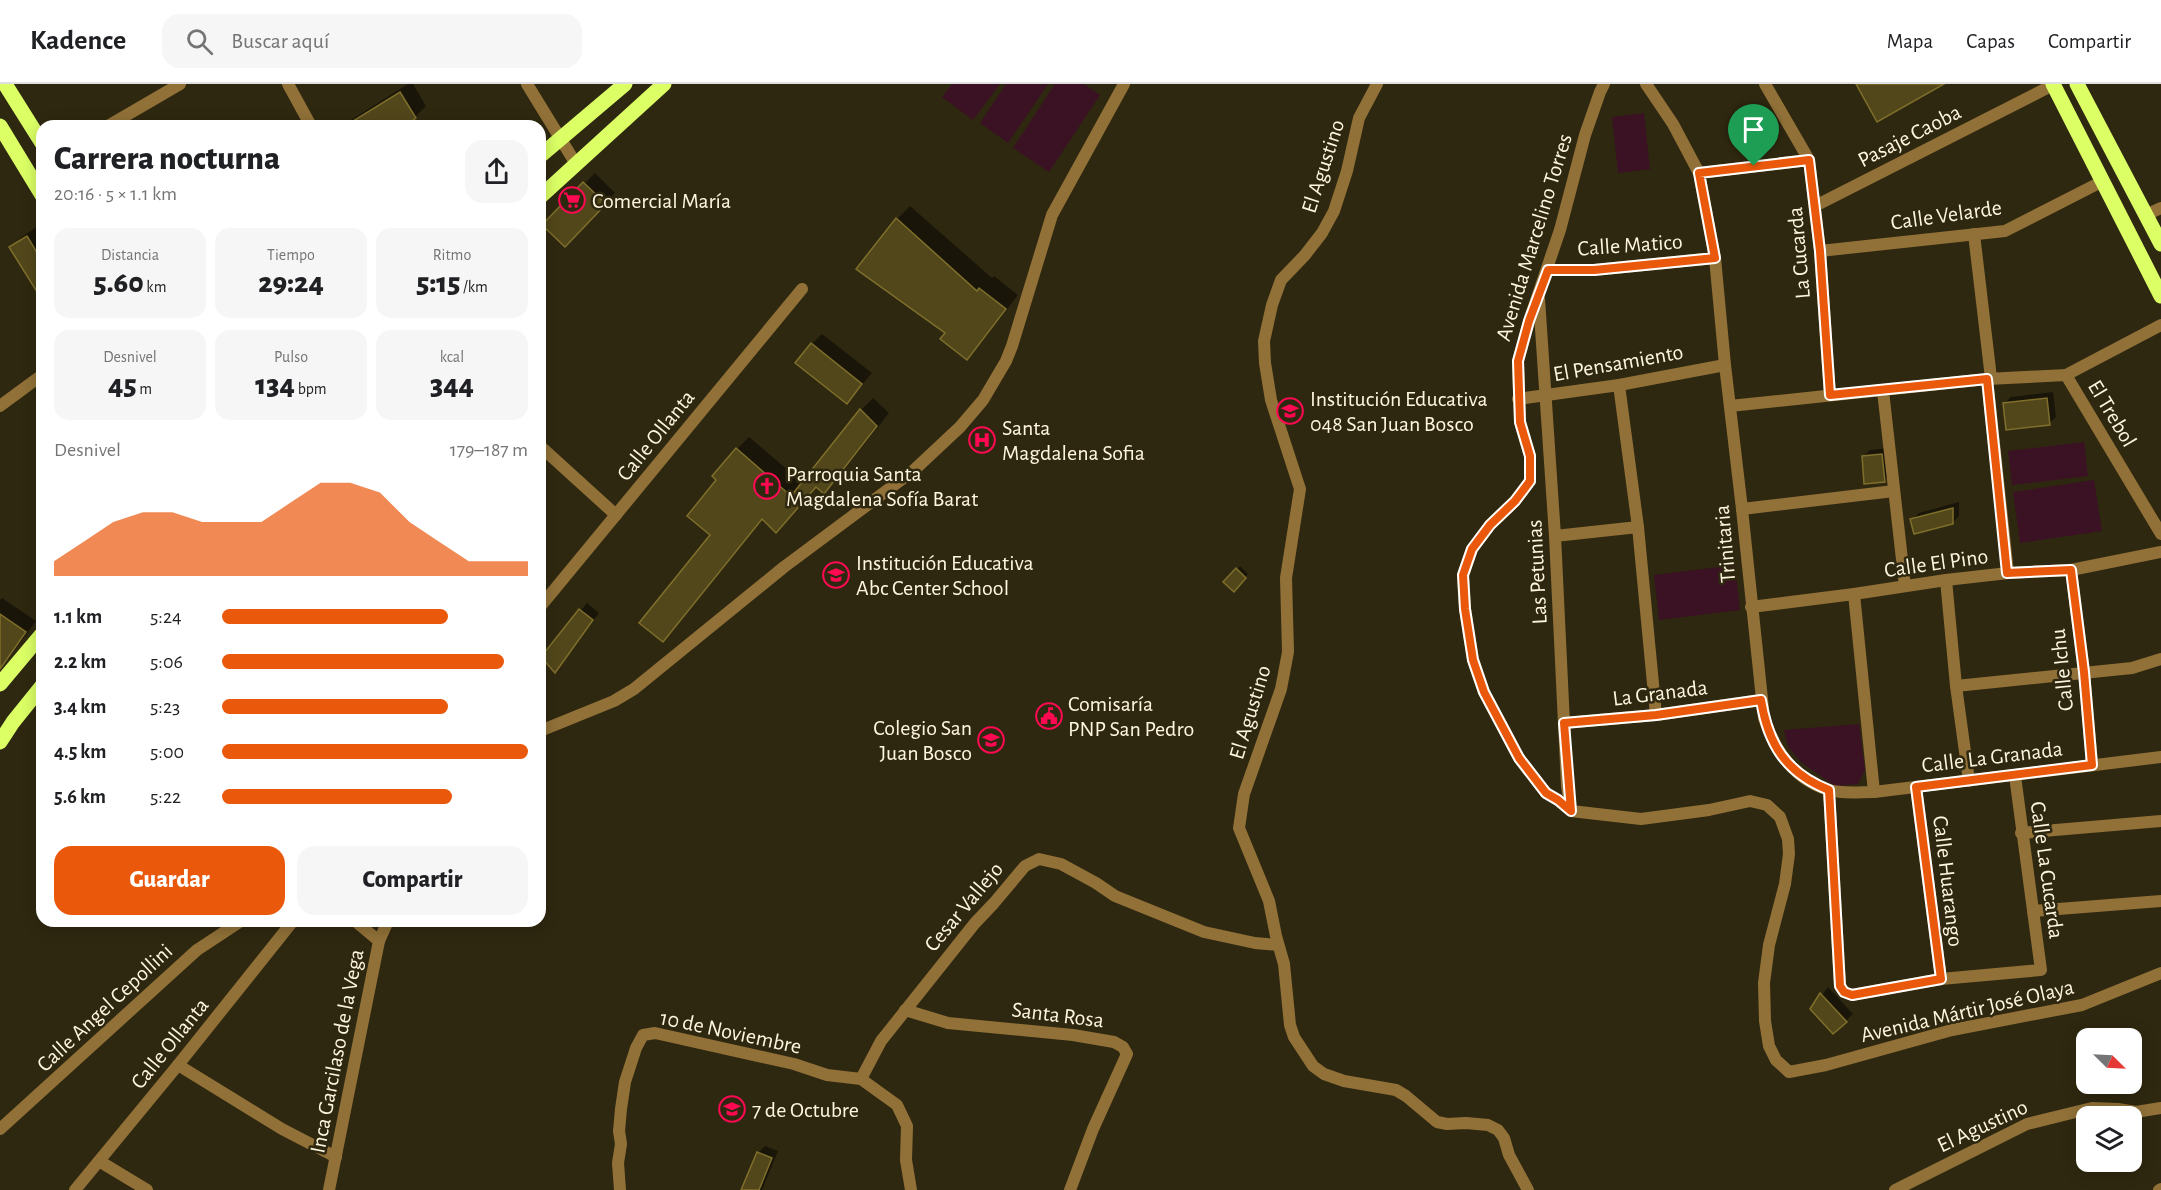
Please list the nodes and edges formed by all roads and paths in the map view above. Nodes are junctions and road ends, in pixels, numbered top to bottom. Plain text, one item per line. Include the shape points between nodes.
1 (5, 84) edge
2 (180, 84) edge
3 (288, 84) edge
4 (527, 84) edge
5 (625, 84) edge
6 (664, 84) edge
7 (1124, 84) edge
8 (1377, 84) edge
9 (1604, 84) edge
10 (1646, 84) edge
11 (1765, 84) edge
12 (2053, 84) edge
13 (2077, 84) edge
14 (118, 120) edge
15 (307, 120) edge
16 (0, 126) edge
17 (36, 133) edge
18 (560, 137) junction
19 (546, 150) edge
20 (1809, 160) junction
21 (576, 164) junction
22 (1699, 173) junction
23 (2103, 181) junction
24 (36, 185) edge
25 (546, 192) edge
26 (1815, 206) junction
27 (2161, 208) edge
28 (2146, 215) junction
29 (1974, 234) junction
30 (2161, 244) edge
31 (1820, 251) junction
32 (1715, 258) junction
33 (1548, 270) junction
34 (802, 289) dead end
35 (1539, 294) junction
36 (2161, 296) edge
37 (2161, 325) edge
38 (1725, 365) junction
39 (2066, 375) junction
40 (36, 379) edge
41 (1989, 379) junction
42 (1619, 385) junction
43 (1883, 391) junction
44 (1546, 395) junction
45 (1830, 395) junction
46 (1518, 399) junction
47 (0, 406) edge
48 (1730, 406) junction
49 (546, 451) edge
50 (1894, 491) junction
51 (1742, 509) junction
52 (616, 515) junction
53 (1638, 526) junction
54 (2161, 534) edge
55 (1555, 536) junction
56 (2161, 552) edge
57 (2071, 570) junction
58 (2007, 573) junction
59 (1946, 580) junction
60 (1905, 586) junction
61 (1854, 594) junction
62 (546, 600) edge
63 (1751, 607) junction
64 (36, 641) edge
65 (2161, 659) edge
66 (2084, 672) junction
67 (0, 684) edge
68 (1956, 686) junction
69 (36, 693) edge
70 (1761, 700) junction
71 (1656, 715) junction
72 (1564, 723) junction
73 (546, 729) edge
74 (0, 742) edge
75 (2161, 758) edge
76 (2092, 765) junction
77 (2014, 776) junction
78 (1969, 782) junction
79 (1916, 787) junction
80 (1829, 790) junction
81 (1874, 792) junction
82 (1571, 811) junction
83 (2161, 821) edge
84 (2021, 833) junction
85 (2161, 900) edge
86 (2034, 911) junction
87 (232, 927) edge
88 (288, 927) edge
89 (363, 927) edge
90 (385, 927) edge
91 (379, 940) junction
92 (1278, 945) junction
93 (2161, 973) edge
94 (1941, 979) junction
95 (905, 1011) junction
96 (178, 1065) junction
97 (1780, 1066) joint
98 (861, 1079) junction
99 (2161, 1108) edge
100 (0, 1129) edge
101 (336, 1157) junction
102 (99, 1161) junction
103 (75, 1190) edge
104 (147, 1190) edge
105 (329, 1190) edge
106 (620, 1190) edge
107 (911, 1190) edge
108 (1070, 1190) edge
109 (1528, 1190) edge
110 (1895, 1190) edge

1 - 17 main road
2 - 14 street
3 - 15 street
4 - 18 street
5 - 18 main road
6 - 21 main road
7 - 73 street via 1052,215 1006,361 983,400 960,427 913,471 784,567 634,688 614,701
8 - 92 street, El Agustino via 1359,118 1334,210 1322,233 1281,280 1264,341 1271,400 1300,489 1286,578 1288,652 1281,689 1244,794 1239,828 1269,901
9 - 33 street, Avenida Marcelino Torres via 1585,135
10 - 22 street, Trinitaria
11 - 20 street, La Cucarda
12 - 23 main road
12 - 26 street, Pasaje Caoba
13 - 28 main road
16 - 24 main road
18 - 19 main road
18 - 21 street
20 - 22 street
20 - 26 street, La Cucarda
21 - 25 main road
22 - 32 street, Trinitaria
23 - 29 street, Calle Velarde via 2005,231
23 - 36 main road
26 - 31 street, La Cucarda
27 - 28 street
28 - 30 main road
29 - 31 street, Calle Velarde
29 - 41 street
31 - 45 street, La Cucarda
32 - 33 street, Calle Matico via 1594,270
32 - 38 street, Trinitaria
33 - 35 street, Avenida Marcelino Torres
34 - 52 street, Calle Ollanta
35 - 44 street, Las Petunias
35 - 46 street, Avenida Marcelino Torres via 1518,361
37 - 39 street
38 - 42 street, El Pensamiento
38 - 48 street, Trinitaria
39 - 41 street
39 - 54 street, El Trebol
40 - 47 street
41 - 43 street
41 - 58 street
42 - 44 street, El Pensamiento
42 - 53 street
43 - 45 street
43 - 50 street
44 - 46 street, El Pensamiento
44 - 55 street, Las Petunias
45 - 48 street
46 - 82 street, Avenida Marcelino Torres via 1530,456 1530,481 1472,549 1463,575 1465,609 1473,660 1484,692 1519,758 1546,793
48 - 51 street, Trinitaria
49 - 52 street
50 - 51 street
50 - 60 street
51 - 63 street, Trinitaria
52 - 62 street, Calle Ollanta
53 - 55 street
53 - 71 street
55 - 72 street, Las Petunias
56 - 57 street, Calle El Pino
57 - 58 street, Calle El Pino
57 - 66 street, Calle Ichu
58 - 59 street, Calle El Pino
59 - 60 street, Calle El Pino
59 - 68 street
60 - 61 street, Calle El Pino
61 - 63 street, Calle El Pino
61 - 81 street
63 - 70 street, Trinitaria
64 - 67 main road
65 - 66 street via 2132,668
66 - 68 street
66 - 76 street, Calle Ichu
68 - 78 street
69 - 74 main road
70 - 71 street, La Granada
70 - 80 street, Trinitaria via 1770,736 1790,767
71 - 72 street, La Granada
72 - 82 street, Las Petunias
75 - 76 street, Calle La Granada
76 - 77 street, Calle La Granada
77 - 78 street, Calle La Granada
77 - 84 street, Calle La Cucarda
78 - 79 street, Calle La Granada
79 - 81 street, Calle La Granada
79 - 94 street, Calle Huarango
80 - 81 street, Calle La Granada
80 - 94 street via 1840,986 1852,995
82 - 97 street, Avenida Marcelino Torres via 1641,819 1750,801 1767,805 1780,817 1789,854 1764,983 1769,1046
83 - 84 street
84 - 86 street, Calle La Cucarda
85 - 86 street
86 - 94 street, Calle La Cucarda via 2041,970
87 - 100 street, Calle Angel Cepollini via 197,950
88 - 96 street, Calle Ollanta
89 - 91 street
90 - 91 street, Inca Garcilaso de la Vega
91 - 101 street, Inca Garcilaso de la Vega
92 - 95 street, Cesar Vallejo via 1204,932 1115,896 1060,864 1040,860 1025,866
92 - 109 street, El Agustino via 1284,964 1290,1025 1313,1066 1344,1081 1396,1090 1437,1122 1488,1125 1498,1130
93 - 97 street, Avenida Mártir José Olaya via 2082,1005 1952,1030 1826,1065 1789,1072
95 - 98 street, Cesar Vallejo via 881,1041
95 - 108 street, Santa Rosa via 948,1023 1073,1035 1123,1047 1127,1054
96 - 101 street
96 - 102 street, Calle Ollanta
98 - 106 street, 10 de Noviembre via 827,1075 666,1035 643,1035 625,1082 619,1131
98 - 107 street via 897,1105 907,1126 906,1160
99 - 110 street, El Agustino via 2136,1112 2092,1108 2027,1124
101 - 105 street, Inca Garcilaso de la Vega
102 - 103 street, Calle Ollanta
102 - 104 street

